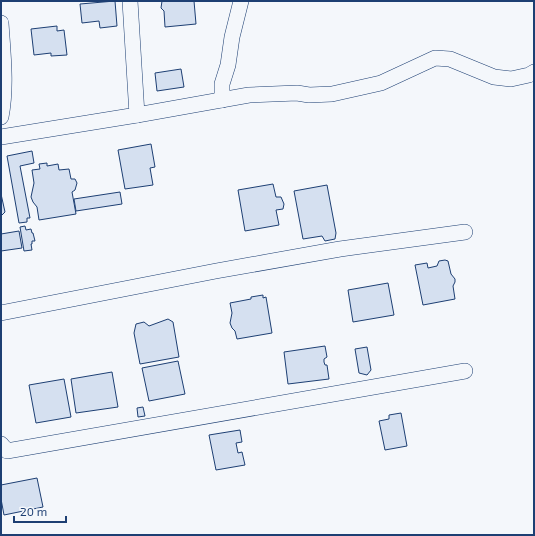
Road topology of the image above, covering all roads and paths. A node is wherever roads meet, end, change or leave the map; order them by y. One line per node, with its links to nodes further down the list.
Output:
1 (130, 1): 6 (street)
2 (241, 1): 5 (street)
3 (1, 23): 7 (street)
4 (534, 72): 5 (street)
5 (222, 100): 6 (street)
6 (137, 115): 8 (street)
7 (1, 117)
8 (1, 137)
9 (465, 232): 10 (street)
10 (1, 313)
11 (466, 371): 12 (street)
12 (1, 444)

